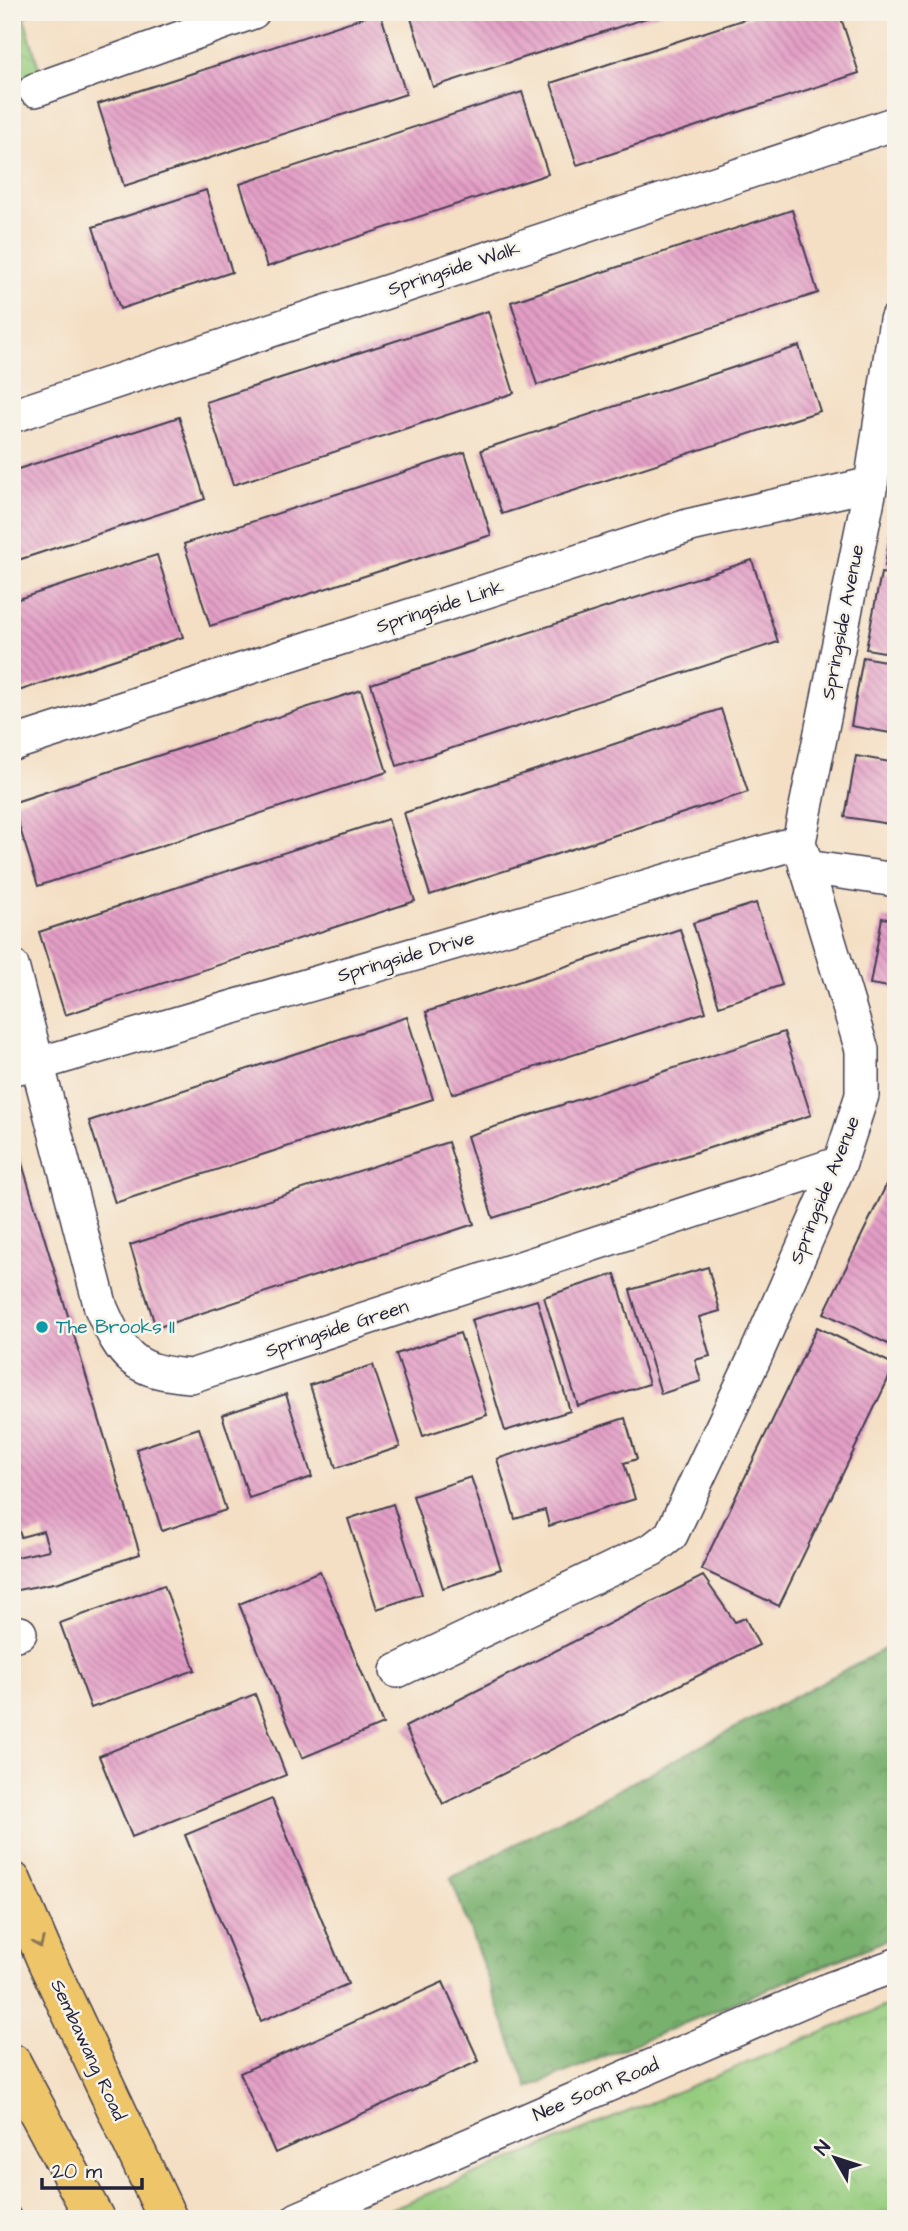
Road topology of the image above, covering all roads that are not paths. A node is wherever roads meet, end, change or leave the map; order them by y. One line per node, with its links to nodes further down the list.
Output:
1 (253, 12): 2 (street)
2 (35, 90)
3 (896, 123): 5 (street, Springside Walk)
4 (896, 320): 6 (street, Springside Avenue)
5 (12, 416)
6 (871, 484): 7 (street, Springside Link); 8 (street, Springside Avenue)
7 (12, 744)
8 (802, 854): 9 (street, Springside Drive); 11 (street, Springside Drive); 12 (street, Springside Avenue)
9 (896, 880)
10 (12, 966): 11 (street)
11 (25, 1066): 12 (street, Springside Green)
12 (840, 1163): 13 (street, Springside Avenue)
13 (397, 1671)
14 (12, 1881): 18 (main road, Sembawang Road, one-way to 18)
15 (896, 1965): 19 (street, Nee Soon Road)
16 (12, 2063): 17 (main road)
17 (95, 2219)
18 (168, 2219)
19 (298, 2219)

